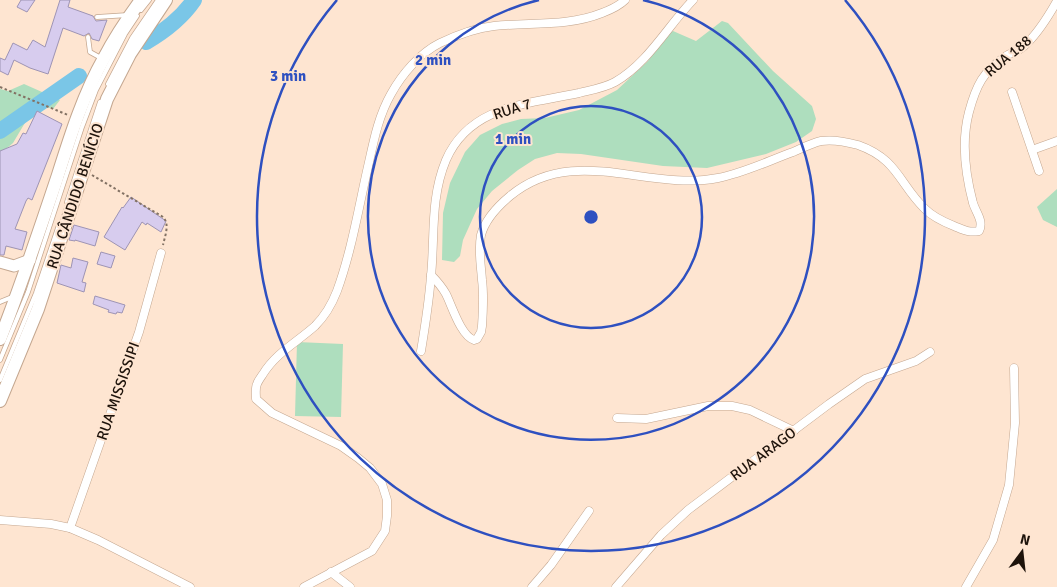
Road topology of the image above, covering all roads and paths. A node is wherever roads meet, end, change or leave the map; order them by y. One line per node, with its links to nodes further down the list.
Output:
1 (140, 0): 8 (main road, RUA CÂNDIDO BENÍCIO)
2 (149, 0): 32 (lane)
3 (158, 0): 13 (lane)
4 (166, 0): 19 (main road, RUA CÂNDIDO BENÍCIO)
5 (625, 0): 41 (street)
6 (693, 0): 26 (street, RUA 7)
7 (1057, 1): 26 (street, RUA 188)
8 (130, 15): 9 (lane); 11 (main road, RUA CÂNDIDO BENÍCIO)
9 (97, 17)
10 (88, 37): 11 (lane)
11 (103, 59): 16 (main road, RUA CÂNDIDO BENÍCIO)
12 (0, 87): 16 (path)
13 (106, 88)
14 (1012, 92): 18 (street)
15 (102, 95): 21 (lane)
16 (77, 119): 24 (main road, RUA CÂNDIDO BENÍCIO)
17 (1057, 141): 18 (street)
18 (1032, 150): 20 (street)
19 (83, 170): 23 (path); 35 (main road, RUA CÂNDIDO BENÍCIO)
20 (1039, 171)
21 (65, 209)
22 (62, 217): 34 (lane)
23 (161, 253): 40 (street, RUA MISSISSIPI)
24 (30, 260): 25 (main road); 27 (main road, RUA CÂNDIDO BENÍCIO)
25 (4, 264): 27 (main road)
26 (432, 275): 30 (street, RUA 7)
27 (19, 289): 28 (lane); 29 (main road, RUA CÂNDIDO BENÍCIO)
28 (0, 302)
29 (0, 339)
30 (421, 352)
31 (930, 352): 37 (street, RUA ARAGO)
32 (0, 360)
33 (1014, 368): 47 (street)
34 (0, 380)
35 (0, 401)
36 (617, 418): 37 (street)
37 (794, 431): 46 (street, RUA ARAGO)
38 (590, 511): 45 (street)
39 (0, 520): 40 (street)
40 (70, 528): 42 (street)
41 (331, 572): 43 (street); 44 (street)
42 (190, 587)
43 (304, 587)
44 (350, 587)
45 (532, 587)
46 (616, 587)
47 (966, 587)

